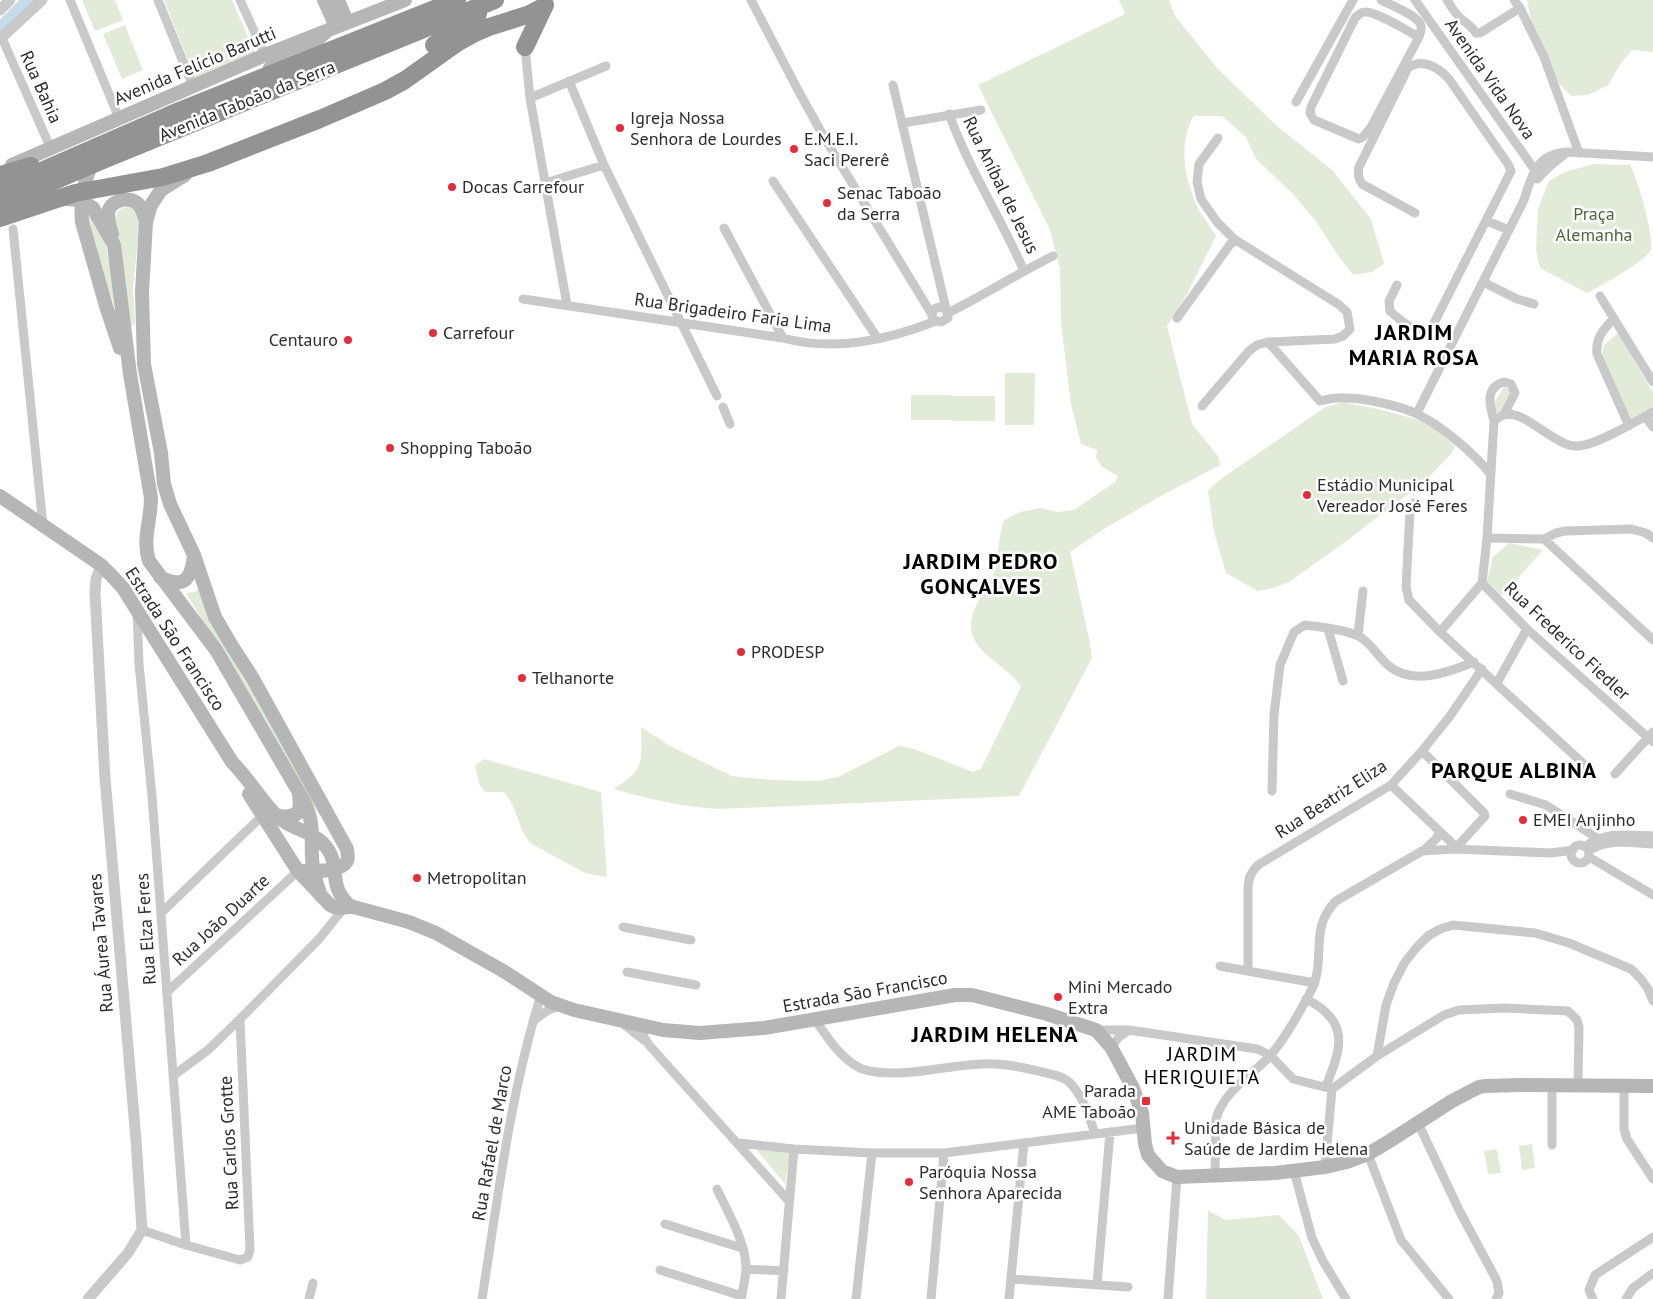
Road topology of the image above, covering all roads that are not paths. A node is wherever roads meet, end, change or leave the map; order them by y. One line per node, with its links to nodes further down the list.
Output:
1 (10, 0): 19 (street)
2 (42, 0): 22 (street)
3 (70, 0): 35 (street)
4 (158, 0): 29 (street)
5 (240, 0): 25 (street)
6 (324, 0): 21 (main road)
7 (338, 0): 21 (main road)
8 (405, 0): 21 (main road)
9 (457, 0): 41 (highway, Avenida Taboão da Serra)
10 (751, 0): 69 (street)
11 (1353, 0): 32 (street)
12 (1381, 0): 23 (street)
13 (1415, 0): 45 (street, Avenida Vida Nova)
14 (1447, 0): 18 (street)
15 (1514, 0): 18 (street)
16 (493, 1): 31 (highway); 51 (highway, Avenida Taboão da Serra)
17 (546, 3): 20 (highway); 24 (highway)
18 (1520, 8): 39 (street)
19 (0, 10)
20 (508, 21): 24 (highway); 31 (highway)
21 (336, 27): 25 (main road)
22 (1, 38): 38 (street, Rua Bahia)
23 (1419, 38): 23 (street)
24 (525, 48): 30 (street)
25 (268, 61): 29 (main road, Avenida Felício Barutti); 76 (main road)
26 (606, 66): 27 (street)
27 (570, 81): 30 (street); 43 (street)
28 (893, 85): 36 (street)
29 (193, 86): 35 (main road, Avenida Felício Barutti)
30 (530, 98): 48 (street)
31 (358, 102): 42 (highway)
32 (1296, 102)
33 (981, 110): 34 (street)
34 (948, 114): 36 (street); 61 (street, Rua Aníbal de Jesus)
35 (119, 118): 38 (main road, Avenida Felício Barutti)
36 (903, 122): 68 (street)
37 (1218, 138): 58 (street)
38 (51, 148): 44 (main road, Avenida Felício Barutti)
39 (1579, 153): 40 (street); 45 (street)
40 (1653, 157)
41 (68, 160): 46 (highway); 49 (highway, Avenida Taboão da Serra)
42 (208, 163): 50 (highway); 54 (main road)
43 (604, 165): 48 (street); 72 (street)
44 (0, 170)
45 (1537, 173): 57 (street)
46 (0, 175)
47 (773, 180): 74 (street)
48 (545, 182): 67 (street)
49 (0, 189)
50 (58, 200): 55 (highway); 59 (main road)
51 (0, 204)
52 (1415, 213): 53 (street)
53 (1486, 221): 57 (street); 63 (street)
54 (146, 222): 59 (main road); 95 (main road)
55 (7, 224): 91 (street)
56 (724, 228): 73 (street)
57 (1509, 230): 62 (street)
58 (1234, 239): 70 (street); 75 (street)
59 (114, 245): 76 (main road)
60 (1053, 256): 61 (street)
61 (1024, 271): 68 (street)
62 (1483, 282): 66 (street); 81 (street)
63 (1397, 285)
64 (1600, 296): 71 (street)
65 (523, 299): 67 (street, Rua Brigadeiro Faria Lima)
66 (1534, 304)
67 (568, 306): 72 (street, Rua Brigadeiro Faria Lima)
68 (947, 311): 69 (street); 69 (street)
69 (934, 317): 74 (street, Rua Brigadeiro Faria Lima)
70 (1177, 318)
71 (1614, 318): 77 (street); 86 (street)
72 (682, 323): 73 (street, Rua Brigadeiro Faria Lima); 78 (street)
73 (782, 338): 74 (street, Rua Brigadeiro Faria Lima)
74 (878, 339)
75 (1268, 342): 79 (street); 81 (street)
76 (130, 374): 97 (main road)
77 (1653, 382)
78 (717, 396)
79 (1202, 406)
80 (723, 407): 85 (street)
81 (1417, 413): 88 (street)
82 (1504, 414): 84 (street); 84 (street); 86 (street)
83 (1649, 414): 86 (street); 87 (street)
84 (1494, 421): 88 (street)
85 (730, 424)
86 (1629, 426)
87 (1653, 427)
88 (1491, 474): 92 (street)
89 (0, 496): 91 (main road, Estrada São Francisco)
90 (1414, 503): 103 (street)
91 (43, 526): 96 (main road, Estrada São Francisco)
92 (1486, 538): 94 (street); 98 (street)
93 (1653, 538): 94 (street)
94 (1544, 540): 105 (street)
95 (194, 554): 97 (main road); 130 (main road)
96 (101, 566): 100 (main road, Estrada São Francisco); 185 (street, Rua Áurea Tavares)
97 (160, 576): 115 (main road)
98 (1482, 583): 102 (street, Rua Frederico Fiedler); 103 (street)
99 (1362, 591): 104 (street)
100 (137, 610): 117 (main road, Estrada São Francisco); 135 (street, Rua Elza Feres)
101 (1328, 629): 104 (street); 107 (street); 114 (street)
102 (1527, 629): 108 (street); 109 (street, Rua Frederico Fiedler)
103 (1440, 632): 106 (street)
104 (1358, 635): 106 (street)
105 (1653, 640)
106 (1478, 666): 108 (street); 110 (street, Rua Beatriz Eliza)
107 (1343, 681)
108 (1497, 683): 111 (street)
109 (1651, 737): 112 (street)
110 (1422, 751): 113 (street, Rua Beatriz Eliza); 123 (street)
111 (1588, 768)
112 (1615, 774)
113 (1390, 785): 118 (street); 139 (street, Rua Beatriz Eliza)
114 (1272, 791)
115 (299, 794): 117 (main road); 119 (main road)
116 (1510, 794): 121 (street)
117 (269, 815): 119 (main road, Estrada São Francisco); 131 (main road, Estrada São Francisco); 135 (street)
118 (1439, 831): 123 (street); 125 (street)
119 (313, 835): 129 (main road); 130 (main road, Estrada São Francisco)
120 (1653, 836): 121 (street)
121 (1597, 838): 126 (street)
122 (1653, 844): 126 (street)
123 (1455, 849): 125 (street); 127 (street)
124 (1572, 850): 126 (street); 127 (street); 128 (street)
125 (1422, 851): 141 (street)
126 (1588, 852): 128 (street); 132 (street)
127 (1551, 853): 128 (street)
128 (1574, 861)
129 (313, 870): 130 (main road); 131 (main road); 133 (main road)
130 (333, 870): 134 (main road, Estrada São Francisco)
131 (298, 871): 133 (main road, Estrada São Francisco); 143 (street, Rua João Duarte)
132 (1653, 895)
133 (321, 896): 134 (main road, Estrada São Francisco)
134 (345, 905): 144 (main road, Estrada São Francisco); 148 (street)
135 (161, 913): 143 (street, Rua Elza Feres)
136 (623, 927): 137 (street)
137 (691, 940)
138 (1220, 966): 139 (street)
139 (1248, 970): 141 (street)
140 (626, 972): 142 (street)
141 (1315, 983): 145 (street)
142 (696, 985)
143 (167, 992): 160 (street, Rua Elza Feres)
144 (542, 995): 147 (main road, Estrada São Francisco); 151 (street, Rua Rafael de Marco)
145 (1306, 999): 158 (street); 165 (street)
146 (1653, 1001): 159 (street)
147 (562, 1006): 149 (main road, Estrada São Francisco); 151 (street)
148 (240, 1019): 160 (street); 187 (street, Rua Carlos Grotte)
149 (618, 1020): 152 (main road, Estrada São Francisco); 156 (street)
150 (815, 1020): 153 (main road, Estrada São Francisco); 154 (main road, Estrada São Francisco); 169 (street)
151 (533, 1021): 200 (street, Rua Rafael de Marco)
152 (642, 1026): 153 (main road, Estrada São Francisco); 156 (street)
153 (663, 1030): 156 (street)
154 (1096, 1030): 155 (street); 157 (main road, Estrada São Francisco)
155 (1129, 1030): 157 (street); 158 (street)
156 (647, 1043): 170 (street)
157 (1111, 1046): 167 (main road, Estrada São Francisco)
158 (1270, 1055): 165 (street); 179 (street)
159 (1377, 1056): 162 (street); 165 (street)
160 (174, 1075): 187 (street, Rua Elza Feres)
161 (1552, 1085): 162 (main road); 166 (main road); 172 (street)
162 (1578, 1085): 163 (main road)
163 (1624, 1085): 164 (main road); 181 (street)
164 (1653, 1086)
165 (1329, 1087): 177 (street)
166 (1418, 1123): 176 (main road); 208 (street)
167 (1143, 1128): 168 (street); 180 (main road, Estrada São Francisco)
168 (1110, 1132): 169 (street); 195 (street)
169 (1095, 1134): 171 (street)
170 (738, 1143): 173 (street); 183 (street)
171 (1024, 1143): 175 (street); 193 (street)
172 (1552, 1145)
173 (794, 1148): 174 (street); 183 (street)
174 (872, 1153): 175 (street); 202 (street)
175 (944, 1153): 203 (street)
176 (1368, 1154): 177 (main road); 207 (street)
177 (1325, 1167): 178 (main road)
178 (1294, 1171): 179 (main road); 206 (street)
179 (1215, 1176): 180 (main road)
180 (1177, 1177): 205 (street)
181 (1653, 1178)
182 (717, 1189): 188 (street)
183 (788, 1200): 191 (street)
184 (665, 1224): 188 (street)
185 (142, 1230): 187 (street); 198 (street)
186 (1653, 1237): 209 (street)
187 (186, 1245)
188 (742, 1248): 189 (street)
189 (746, 1269): 191 (street); 197 (street)
190 (660, 1270): 197 (street)
191 (784, 1271): 201 (street)
192 (1653, 1273): 210 (street)
193 (1011, 1279): 195 (street); 204 (street)
194 (313, 1283): 199 (street)
195 (1098, 1284): 196 (street)
196 (1128, 1286)
197 (741, 1297)
198 (88, 1299)
199 (309, 1299)
200 (482, 1299)
201 (781, 1299)
202 (856, 1299)
203 (931, 1299)
204 (1009, 1299)
205 (1168, 1299)
206 (1346, 1299)
207 (1448, 1299)
208 (1496, 1299)
209 (1592, 1299)
210 (1626, 1299)

